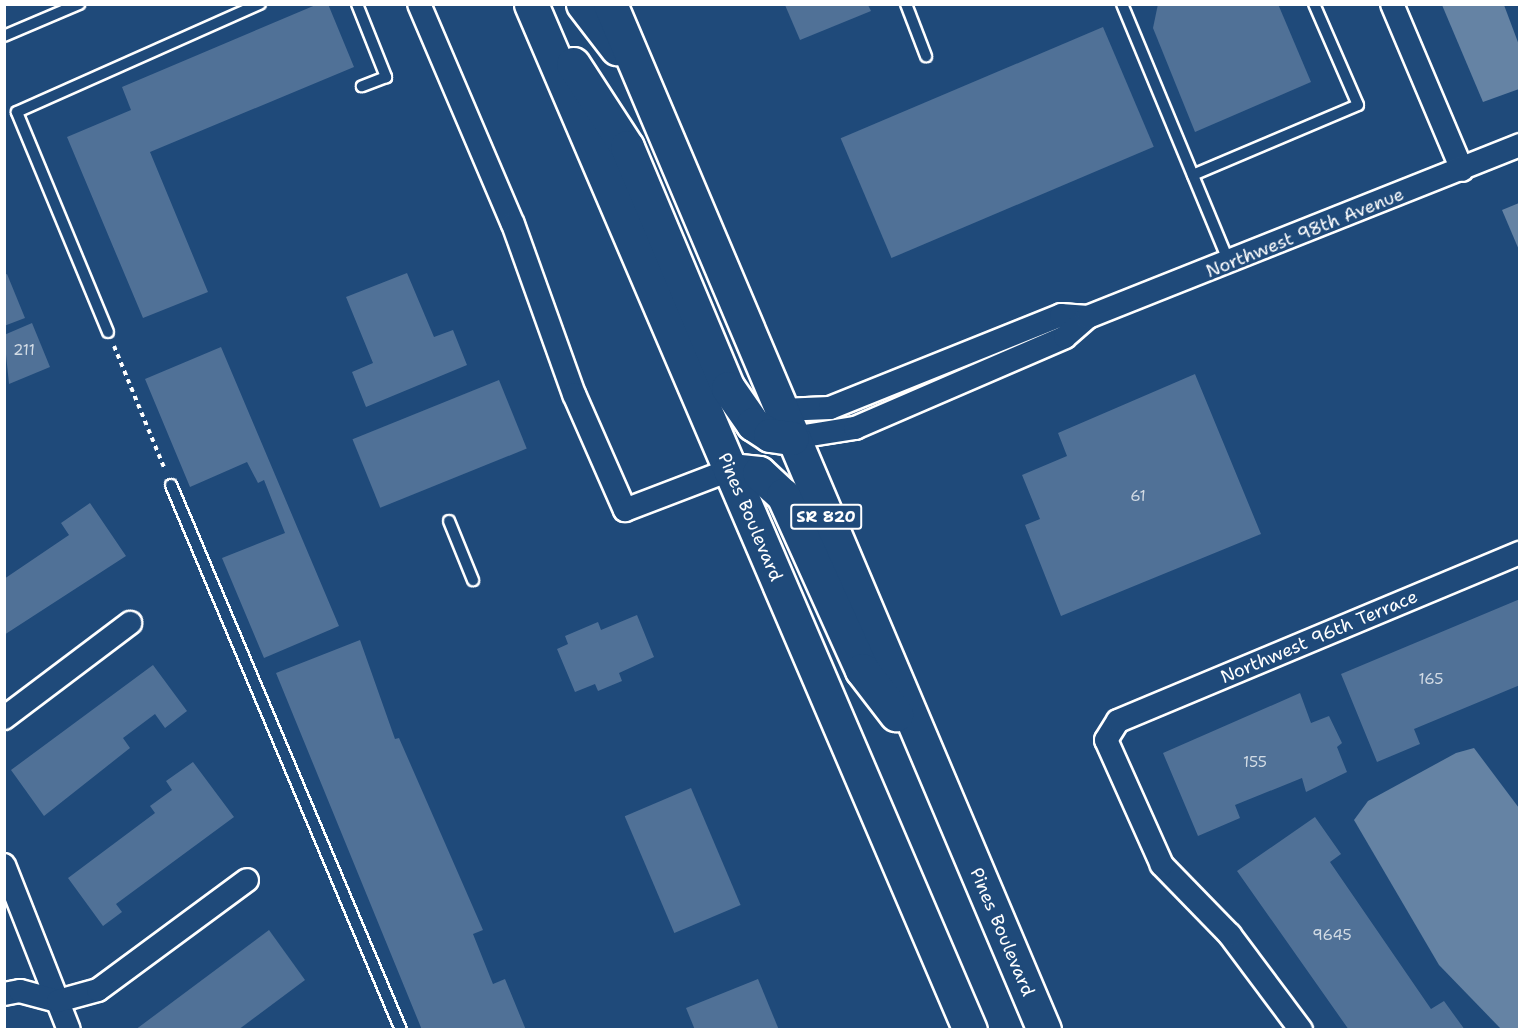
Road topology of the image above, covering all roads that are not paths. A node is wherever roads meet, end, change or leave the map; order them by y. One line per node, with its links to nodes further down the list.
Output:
1 (79, 4): 12 (lane)
2 (260, 4): 21 (lane)
3 (357, 4): 15 (lane)
4 (419, 4): 23 (street)
5 (533, 4): 22 (highway); 23 (highway, Pines Boulevard)
6 (583, 4): 14 (highway)
7 (610, 4): 14 (highway, Pines Boulevard / SR 820)
8 (906, 4): 13 (lane)
9 (1122, 4): 18 (lane)
10 (1314, 4): 18 (lane)
11 (1392, 4): 17 (street)
12 (4, 36)
13 (926, 56)
14 (636, 66): 22 (highway, Pines Boulevard / SR 820)
15 (362, 86)
16 (1520, 145): 17 (street, Northwest 98th Avenue)
17 (1462, 170): 19 (street, Northwest 98th Avenue)
18 (1193, 175): 19 (lane)
19 (1229, 263): 20 (street, Northwest 98th Avenue)
20 (1088, 316): 22 (street, Northwest 98th Avenue); 22 (street, Northwest 98th Avenue)
21 (108, 332)
22 (786, 424): 30 (highway, Pines Boulevard / SR 820)
23 (730, 470): 30 (highway); 37 (highway, Pines Boulevard)
24 (171, 485): 36 (lane)
25 (450, 521): 27 (lane)
26 (1520, 553): 39 (street, Northwest 96th Terrace)
27 (473, 580)
28 (130, 623): 29 (street)
29 (4, 718)
30 (927, 757): 38 (highway, Pines Boulevard / SR 820)
31 (4, 865): 34 (street)
32 (246, 880): 34 (street)
33 (4, 994): 34 (street)
34 (58, 1001): 35 (street)
35 (69, 1029)
36 (401, 1029)
37 (970, 1029)
38 (1044, 1029)
39 (1301, 1029)

